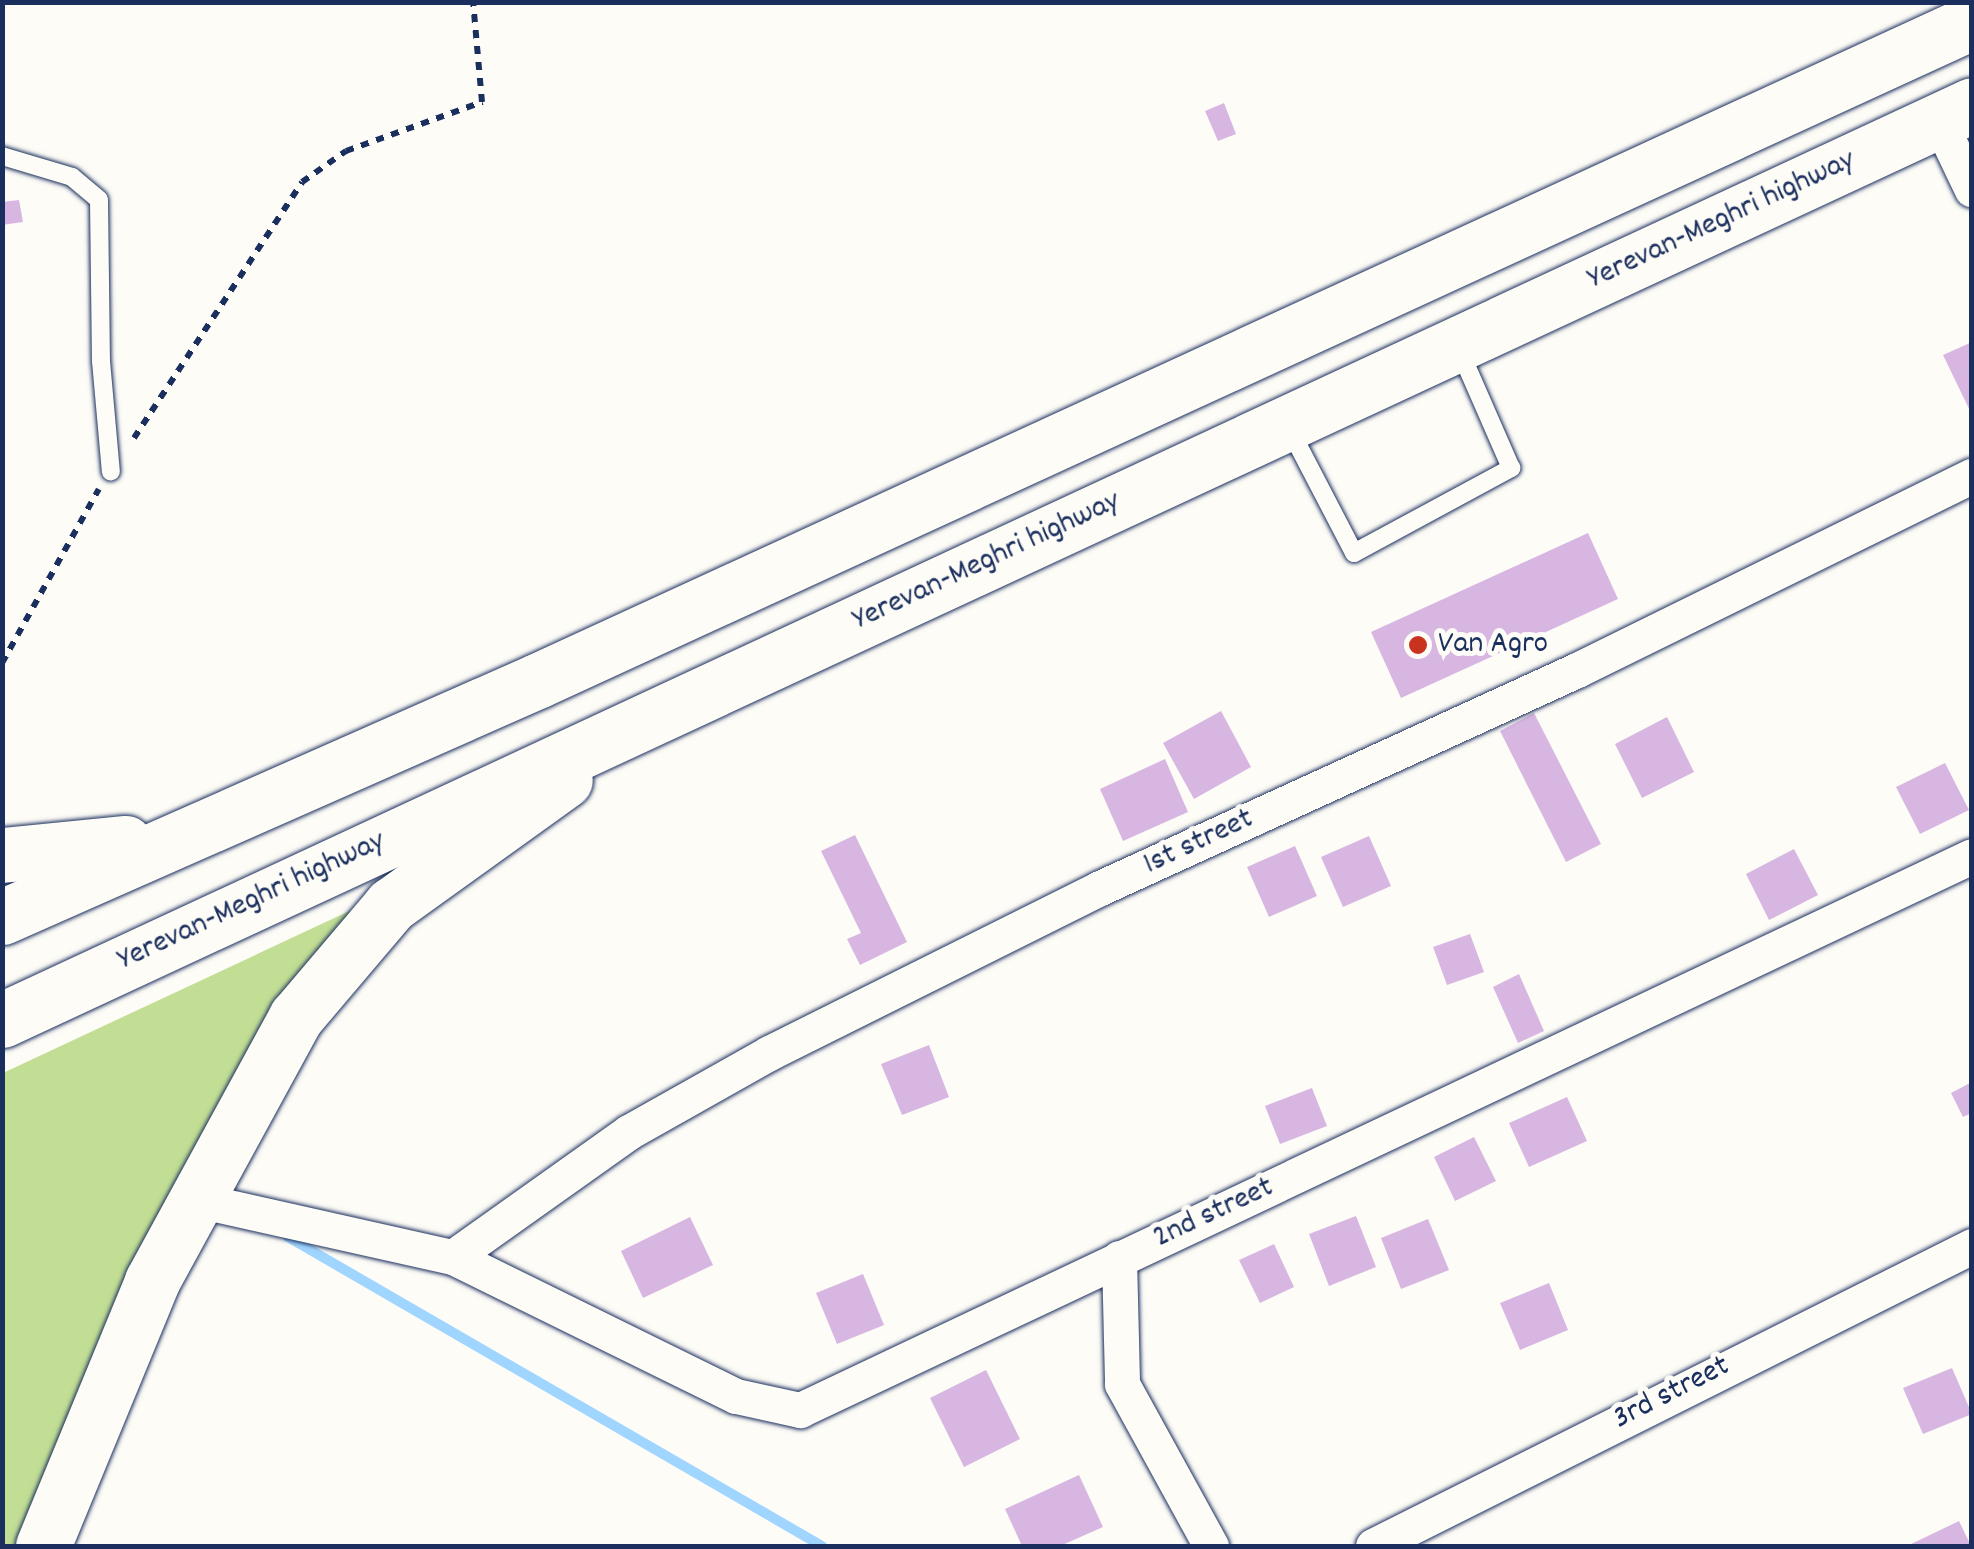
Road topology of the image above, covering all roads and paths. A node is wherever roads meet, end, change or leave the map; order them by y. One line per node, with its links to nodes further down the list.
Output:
1 (473, 2): 8 (path)
2 (1972, 22): 12 (highway)
3 (1955, 113): 5 (street); 6 (highway, Yerevan-Meghri highway)
4 (2, 156): 8 (lane)
5 (1972, 190)
6 (1457, 344): 7 (highway, Yerevan-Meghri highway); 7 (lane)
7 (1286, 423): 11 (highway, Yerevan-Meghri highway)
8 (111, 472): 10 (path)
9 (1972, 476): 19 (street, 1st street)
10 (2, 663)
11 (605, 738): 16 (highway, Yerevan-Meghri highway); 17 (highway)
12 (168, 839): 13 (highway); 15 (highway)
13 (2, 856)
14 (1972, 856): 20 (street, 2nd street)
15 (2, 917)
16 (2, 1020)
17 (197, 1200): 19 (street, 2nd street); 21 (highway)
18 (1972, 1246): 23 (street, 3rd street)
19 (454, 1257): 20 (street, 2nd street)
20 (1118, 1258): 22 (street)
21 (44, 1546)
22 (1211, 1546)
23 (1374, 1546)

